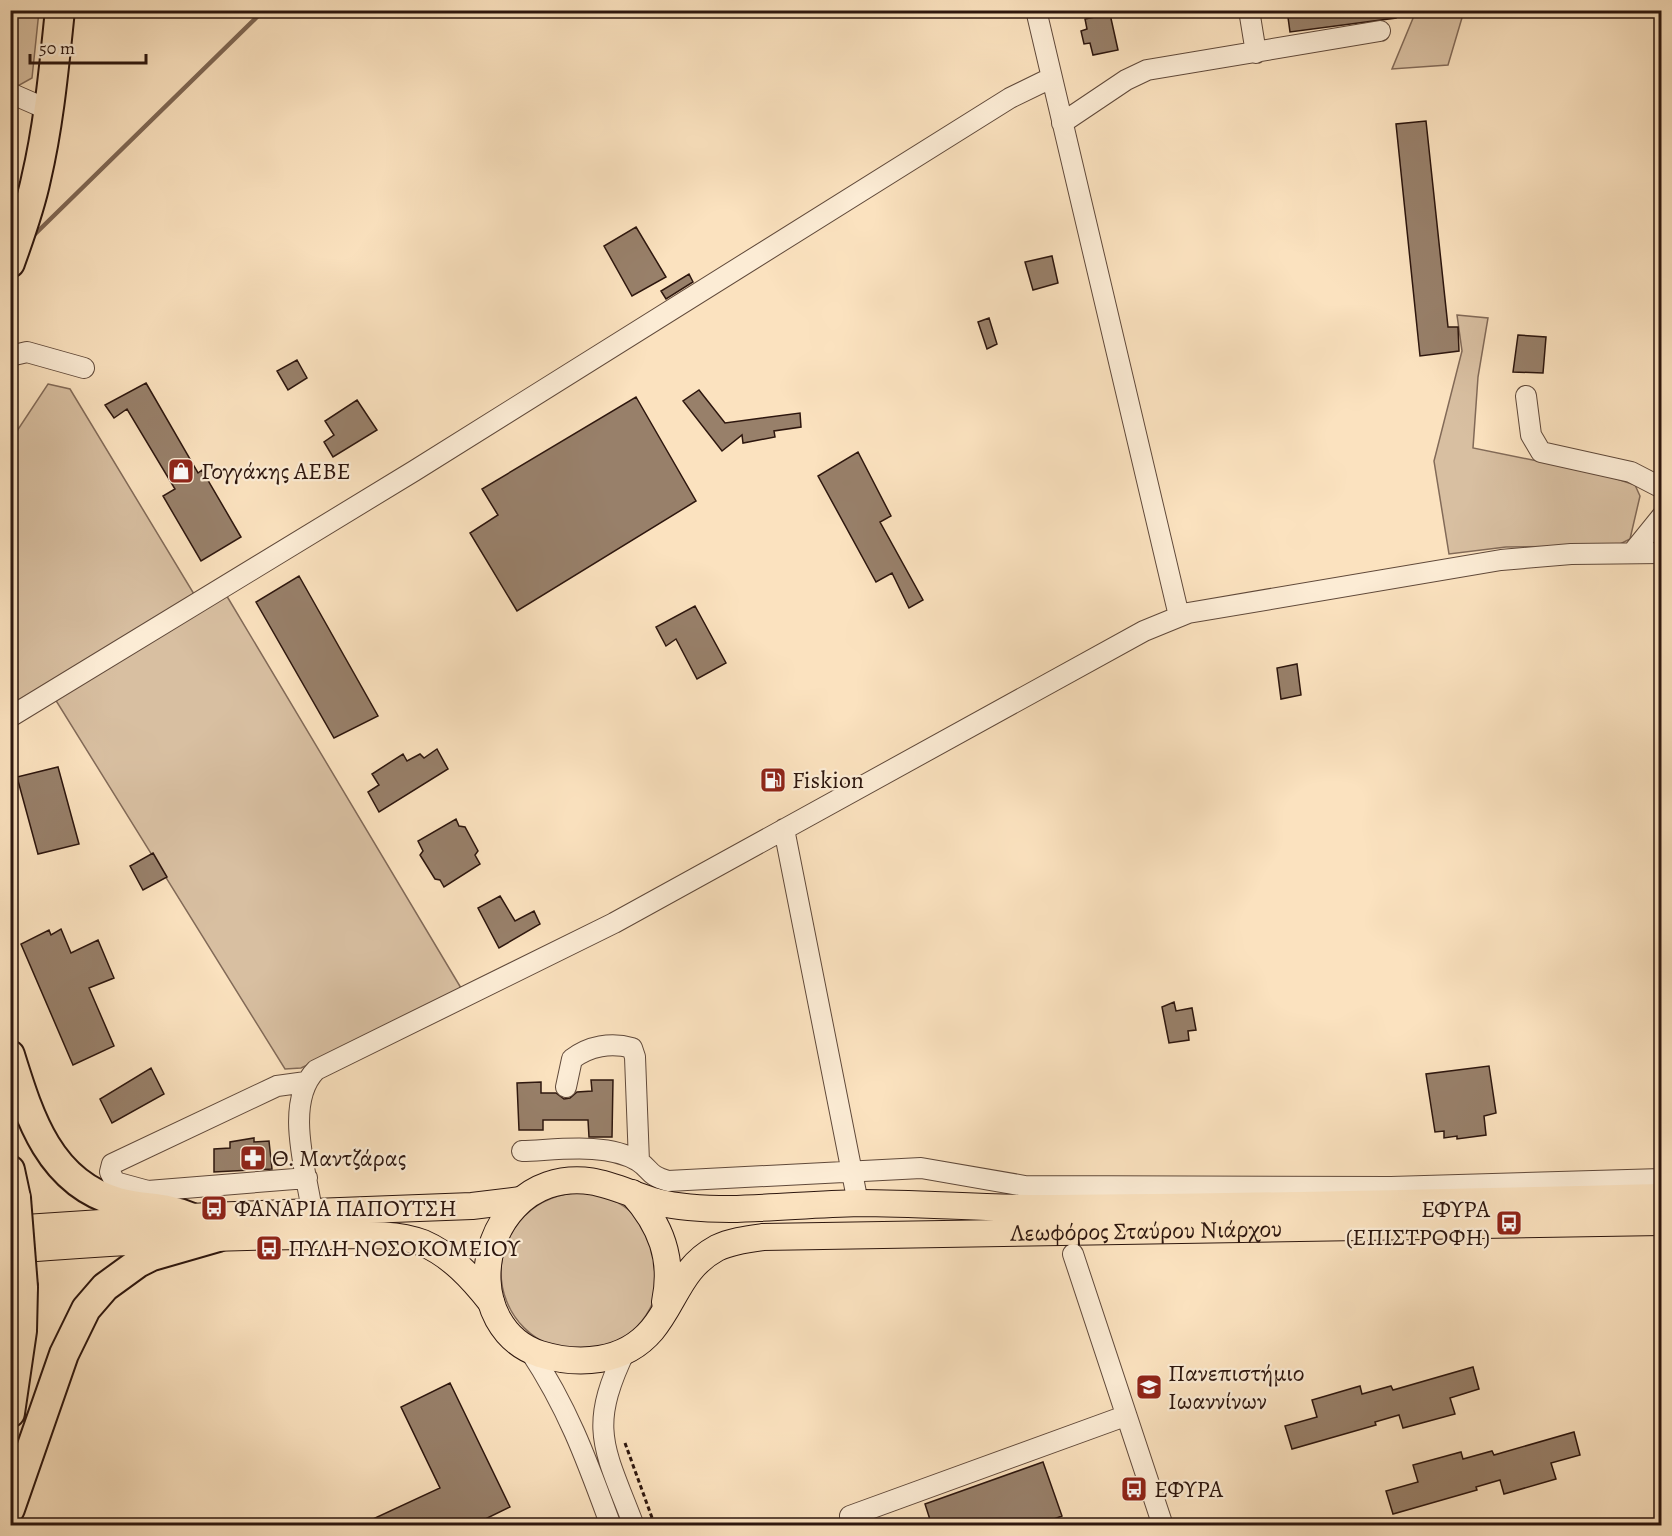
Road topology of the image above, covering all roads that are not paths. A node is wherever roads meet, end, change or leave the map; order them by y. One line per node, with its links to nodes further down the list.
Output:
1 (60, 10): 8 (highway)
2 (1036, 10): 6 (street)
3 (1249, 10): 5 (street)
4 (1380, 31): 5 (street)
5 (1256, 53): 9 (street)
6 (1052, 78): 9 (street); 19 (street)
7 (10, 93): 8 (street)
8 (49, 110): 10 (highway)
9 (1062, 123): 18 (street)
10 (10, 263)
11 (10, 356): 12 (street)
12 (84, 368)
13 (1526, 396): 14 (street)
14 (1662, 488)
15 (1662, 516): 16 (street)
16 (1632, 553): 17 (street); 18 (street)
17 (1662, 553)
18 (1179, 616): 20 (street)
19 (10, 717)
20 (784, 829): 22 (street); 26 (street)
21 (10, 1055): 35 (highway)
22 (306, 1082): 27 (street); 27 (street)
23 (566, 1087): 25 (street)
24 (522, 1151): 25 (street)
25 (639, 1162): 26 (street)
26 (853, 1172): 28 (street); 33 (street)
27 (307, 1178): 34 (street)
28 (1662, 1179)
29 (13, 1184): 45 (highway, bridge)
30 (632, 1193): 32 (main road, Λεωφόρος Σταύρου Νιάρχου); 33 (main road, Λεωφόρος Σταύρου Νιάρχου); 42 (main road)
31 (1662, 1197): 33 (main road, Λεωφόρος Σταύρου Νιάρχου)
32 (521, 1200): 34 (main road, Λεωφόρος Σταύρου Νιάρχου); 41 (main road, Λεωφόρος Σταύρου Νιάρχου)
33 (858, 1203)
34 (312, 1211): 35 (main road, Λεωφόρος Σταύρου Νιάρχου)
35 (190, 1217): 37 (main road, Λεωφόρος Σταύρου Νιάρχου)
36 (1662, 1222): 42 (main road, Λεωφόρος Σταύρου Νιάρχου)
37 (10, 1229)
38 (218, 1238): 39 (main road, Λεωφόρος Σταύρου Νιάρχου); 41 (main road, Λεωφόρος Σταύρου Νιάρχου); 47 (highway)
39 (10, 1250)
40 (1073, 1254): 46 (street)
41 (491, 1302): 44 (main road, Λεωφόρος Σταύρου Νιάρχου)
42 (662, 1313): 43 (main road, Λεωφόρος Σταύρου Νιάρχου)
43 (626, 1349): 44 (main road, Λεωφόρος Σταύρου Νιάρχου); 50 (street)
44 (530, 1351): 49 (street)
45 (10, 1413)
46 (1125, 1416): 48 (street); 51 (street)
47 (10, 1509)
48 (850, 1516)
49 (611, 1526)
50 (634, 1526)
51 (1163, 1526)

